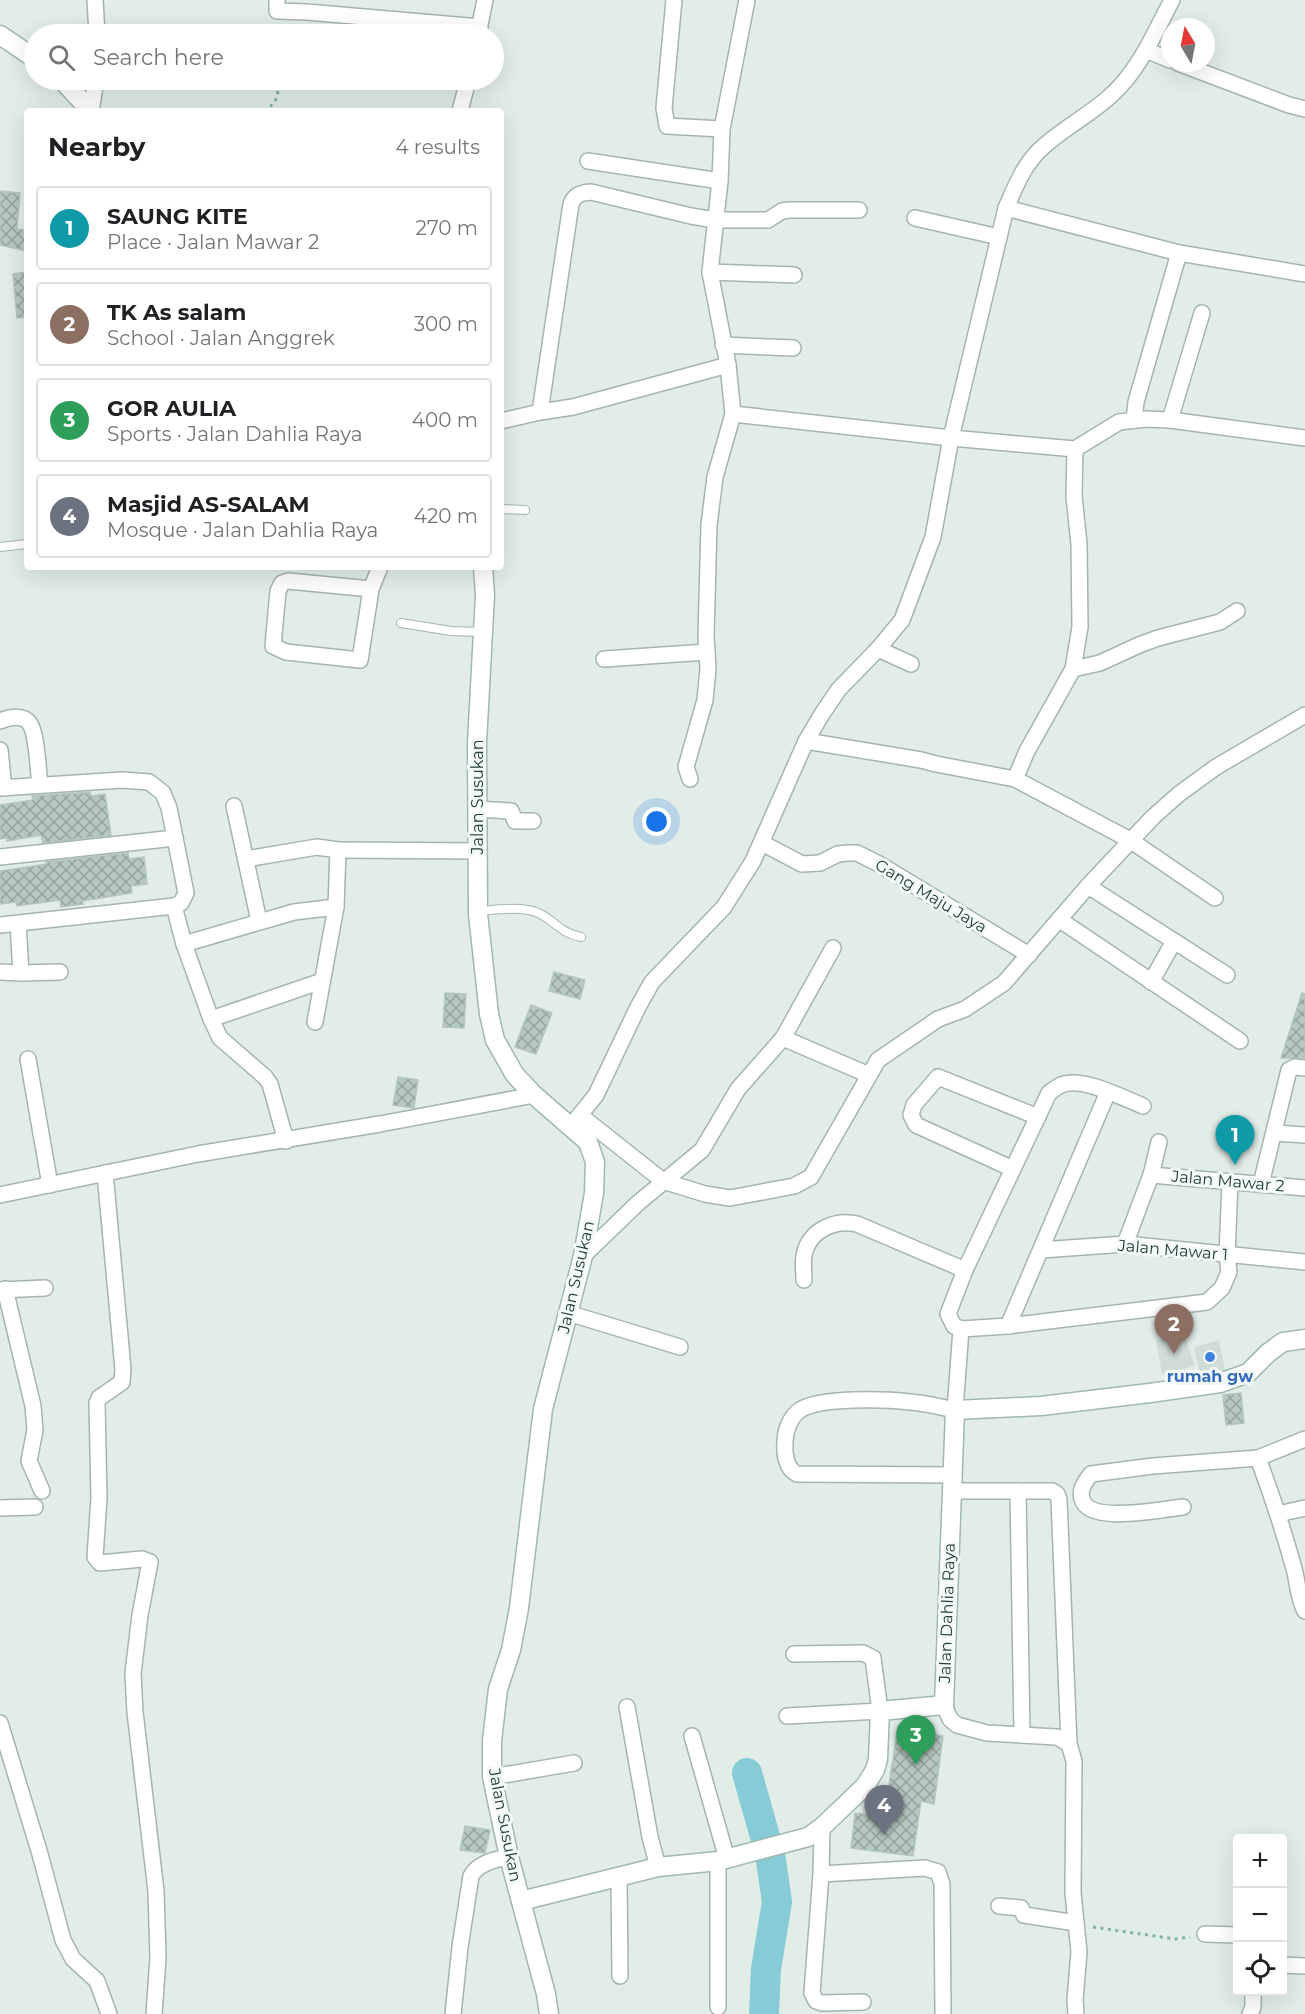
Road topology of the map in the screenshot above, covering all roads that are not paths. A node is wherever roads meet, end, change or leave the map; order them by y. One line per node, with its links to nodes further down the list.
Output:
1 (95, 0): 7 (street)
2 (277, 0): 8 (street)
3 (486, 0): 9 (street)
4 (674, 0): 22 (street)
5 (747, 0): 22 (street)
6 (1172, 0): 11 (street)
7 (96, 24)
8 (408, 24)
9 (481, 24)
10 (0, 35): 12 (street)
11 (1146, 50): 13 (street); 25 (street)
12 (24, 51)
13 (1161, 56)
14 (1202, 72): 21 (street)
15 (71, 90): 18 (street)
16 (94, 90): 19 (street)
17 (465, 90): 20 (street)
18 (88, 108)
19 (91, 108)
20 (461, 108)
21 (1305, 109)
22 (722, 129): 24 (street)
23 (588, 161): 24 (street)
24 (720, 181): 28 (street)
25 (1006, 207): 29 (street); 30 (street)
26 (859, 210): 28 (street)
27 (915, 218): 29 (street)
28 (715, 220): 31 (street); 38 (street)
29 (999, 237): 43 (street)
30 (1179, 253): 32 (street); 41 (street)
31 (710, 272): 33 (street); 35 (street)
32 (1305, 274)
33 (794, 275)
34 (1202, 313): 42 (street)
35 (723, 345): 36 (street); 37 (street)
36 (793, 348)
37 (728, 365): 38 (street); 39 (street)
38 (540, 412): 40 (street)
39 (734, 414): 43 (street); 57 (street)
40 (504, 420)
41 (1134, 420): 42 (street); 45 (street)
42 (1170, 420): 44 (street)
43 (951, 438): 45 (street); 56 (street)
44 (1305, 438)
45 (1075, 449): 60 (street)
46 (504, 509): 47 (lane)
47 (525, 510)
48 (24, 544): 49 (lane)
49 (0, 547)
50 (379, 570): 52 (street)
51 (483, 570): 55 (street, Jalan Susukan)
52 (371, 589): 52 (street)
53 (1237, 610): 60 (street)
54 (401, 623): 55 (lane)
55 (483, 633): 70 (street, Jalan Susukan)
56 (878, 649): 59 (street); 63 (street)
57 (707, 652): 58 (street); 65 (street)
58 (604, 659)
59 (911, 664)
60 (1073, 669): 66 (street)
61 (1305, 715): 73 (street)
62 (0, 721): 67 (street)
63 (806, 741): 66 (street); 74 (street)
64 (0, 750): 68 (street)
65 (690, 779)
66 (1015, 779): 73 (street)
67 (40, 784): 68 (street); 72 (street)
68 (2, 788)
69 (234, 806): 78 (street)
70 (477, 809): 71 (street); 76 (street, Jalan Susukan)
71 (533, 821)
72 (175, 838): 77 (street); 81 (street)
73 (1130, 840): 79 (street); 80 (street)
74 (762, 843): 92 (street, Gang Maju Jaya); 110 (street)
75 (338, 850): 76 (street); 78 (street); 82 (street)
76 (477, 851): 83 (street, Jalan Susukan)
77 (0, 857)
78 (246, 859): 85 (street)
79 (1088, 886): 84 (street); 89 (street)
80 (1215, 898)
81 (174, 906): 86 (street); 90 (street)
82 (336, 907): 85 (street); 97 (street)
83 (478, 911): 88 (lane); 107 (street, Jalan Susukan)
84 (1060, 920): 92 (street); 98 (street)
85 (259, 921): 90 (street)
86 (18, 924): 87 (street); 95 (street)
87 (0, 925)
88 (581, 937)
89 (1174, 941): 96 (street); 98 (street)
90 (184, 944): 99 (street)
91 (833, 948): 101 (street)
92 (1029, 955): 105 (street)
93 (0, 972): 95 (street)
94 (60, 972): 95 (street)
95 (21, 973)
96 (1227, 975)
97 (322, 981): 99 (street); 100 (street)
98 (1151, 981): 102 (street)
99 (211, 1019): 113 (street)
100 (315, 1022)
101 (783, 1038): 105 (street); 118 (street)
102 (1240, 1041)
103 (28, 1059): 121 (street)
104 (1298, 1068): 111 (street)
105 (869, 1075): 118 (street)
106 (1108, 1092): 108 (street); 109 (street); 125 (street)
107 (534, 1095): 110 (street, Jalan Susukan); 113 (street)
108 (1143, 1106)
109 (1038, 1118): 115 (street); 115 (street)
110 (576, 1121): 118 (street); 127 (street, Jalan Susukan)
111 (1275, 1133): 112 (street); 120 (street)
112 (1305, 1134)
113 (286, 1140): 116 (street)
114 (1159, 1142): 117 (street)
115 (1013, 1169): 129 (street)
116 (105, 1173): 121 (street); 182 (street)
117 (1151, 1175): 119 (street, Jalan Mawar 2); 124 (street)
118 (663, 1181): 127 (street)
119 (1230, 1182): 120 (street, Jalan Mawar 2); 126 (street)
120 (1261, 1184): 122 (street, Jalan Mawar 2)
121 (50, 1185): 123 (street)
122 (1305, 1188)
123 (0, 1195)
124 (1125, 1244): 125 (street, Jalan Mawar 1); 126 (street, Jalan Mawar 1)
125 (1041, 1250): 134 (street)
126 (1227, 1255): 128 (street, Jalan Mawar 1); 134 (street)
127 (583, 1256): 133 (street, Jalan Susukan)
128 (1305, 1262)
129 (965, 1270): 130 (street); 135 (street)
130 (804, 1280)
131 (45, 1288): 132 (street)
132 (2, 1289): 142 (street)
133 (568, 1313): 137 (street); 161 (street, Jalan Susukan)
134 (1008, 1326): 135 (street)
135 (961, 1329): 138 (street)
136 (1305, 1340): 138 (street)
137 (680, 1347)
138 (955, 1410): 141 (street, Jalan Dahlia Raya); 141 (street)
139 (1305, 1440): 140 (street)
140 (1258, 1458): 144 (street); 148 (street)
141 (952, 1483): 143 (street); 152 (street, Jalan Dahlia Raya)
142 (42, 1491)
143 (1018, 1491): 157 (street); 159 (street)
144 (1183, 1506)
145 (35, 1507): 146 (street)
146 (0, 1508)
147 (1305, 1508): 148 (street)
148 (1278, 1514): 149 (street)
149 (1300, 1573): 150 (street)
150 (1305, 1611)
151 (794, 1654): 154 (street)
152 (944, 1705): 154 (street, Jalan Dahlia Raya); 157 (street)
153 (627, 1707): 165 (street)
154 (880, 1711): 155 (street); 162 (street)
155 (787, 1716)
156 (0, 1723): 181 (street)
157 (1022, 1735): 159 (street)
158 (692, 1736): 164 (street)
159 (1070, 1744): 170 (street)
160 (574, 1763): 161 (street)
161 (492, 1777): 163 (street, Jalan Susukan)
162 (815, 1832): 164 (street); 166 (street)
163 (509, 1857): 168 (street, Jalan Susukan); 183 (street)
164 (722, 1860): 165 (street); 178 (street)
165 (658, 1867): 167 (street)
166 (821, 1874): 179 (street); 180 (street)
167 (620, 1878): 168 (street); 175 (street)
168 (521, 1901): 184 (street, Jalan Susukan)
169 (999, 1906): 170 (street)
170 (1076, 1923): 185 (street)
171 (1205, 1934): 172 (street)
172 (1233, 1935)
173 (1287, 1965): 174 (street)
174 (1305, 1966)
175 (620, 1976)
176 (1253, 1996): 186 (street)
177 (863, 2002): 179 (street)
178 (718, 2007)
179 (839, 2009)
180 (943, 2013)
181 (108, 2014)
182 (154, 2014)
183 (453, 2014)
184 (549, 2014)
185 (1076, 2014)
186 (1250, 2014)

